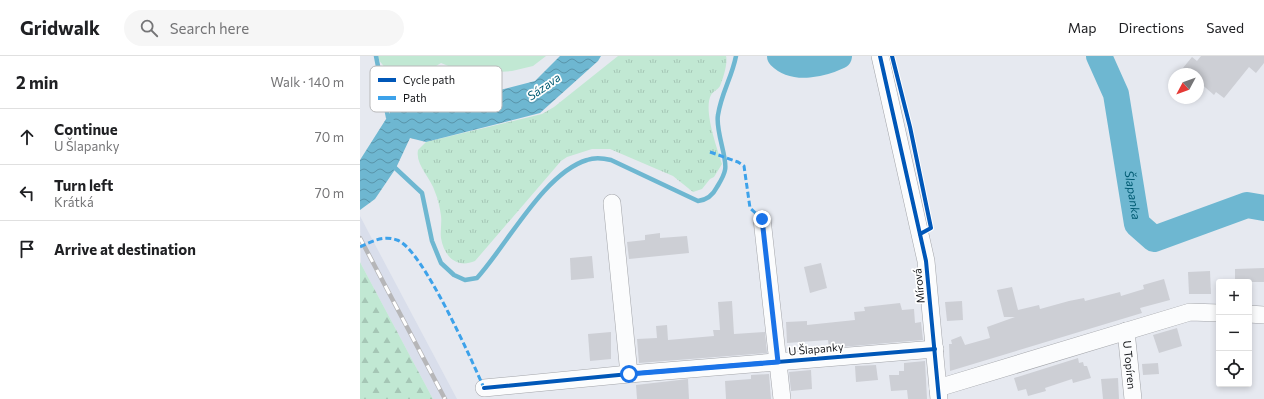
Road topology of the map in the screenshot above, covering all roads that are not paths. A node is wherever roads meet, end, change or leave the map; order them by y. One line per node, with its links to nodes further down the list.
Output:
1 (880, 56): 8 (street, Mírová)
2 (612, 204): 10 (street)
3 (762, 219): 9 (street)
4 (1216, 313): 7 (street, Mírová)
5 (1252, 314): 6 (street)
6 (1264, 315)
7 (1126, 331): 12 (street, Mírová); 14 (street, U Topíren)
8 (935, 349): 9 (street, U Šlapanky); 12 (street, Mírová)
9 (778, 362): 10 (street, U Šlapanky); 13 (street)
10 (629, 374): 11 (street, U Šlapanky)
11 (484, 388)
12 (939, 393)
13 (782, 399)
14 (1133, 399)

